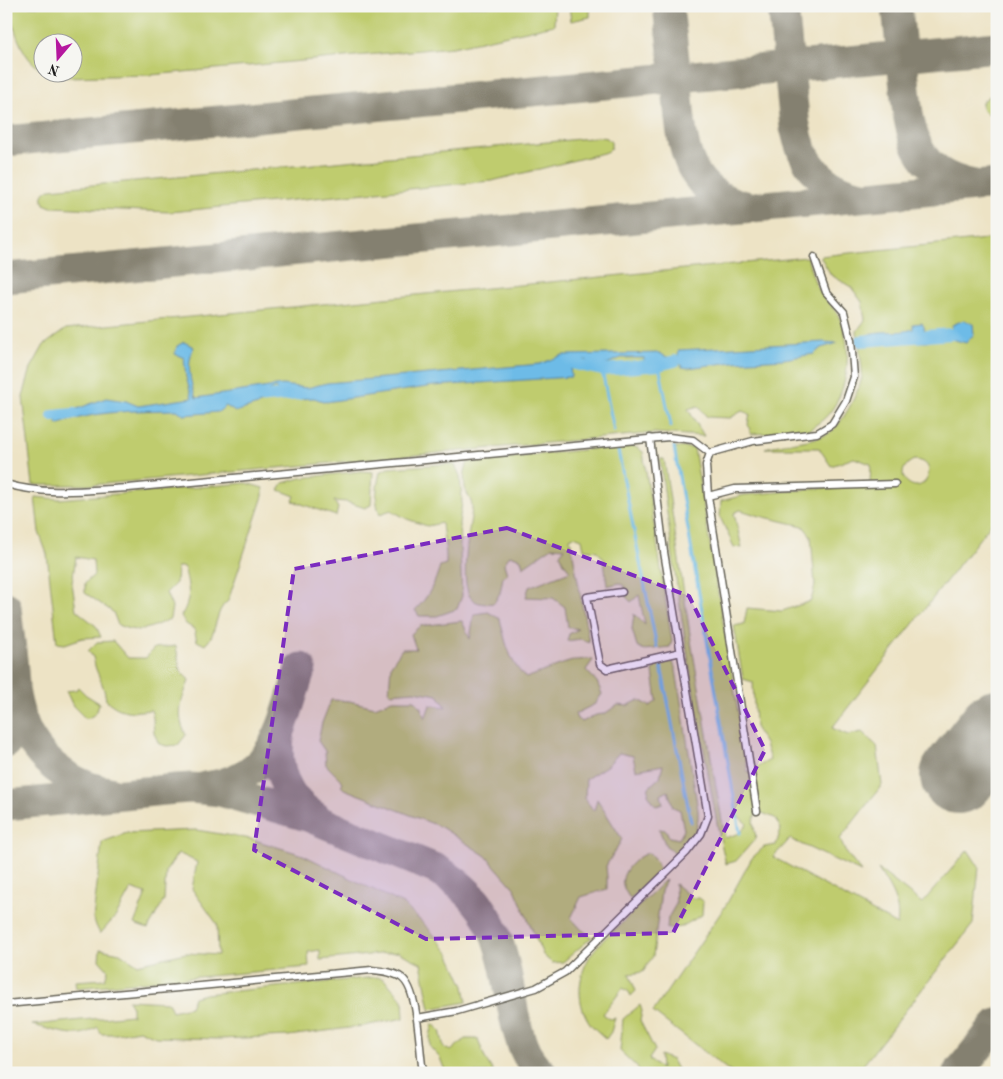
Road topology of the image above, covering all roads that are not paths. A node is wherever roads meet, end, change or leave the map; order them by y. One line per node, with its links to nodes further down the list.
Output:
1 (814, 257): 3 (lane)
2 (650, 438): 3 (lane); 4 (lane); 8 (lane)
3 (710, 453): 6 (lane)
4 (6, 484)
5 (896, 484): 6 (lane)
6 (708, 496): 9 (lane)
7 (622, 592): 8 (lane)
8 (681, 652): 11 (lane)
9 (757, 811)
10 (6, 1004): 11 (lane)
11 (417, 1018): 12 (lane)
12 (425, 1073)

